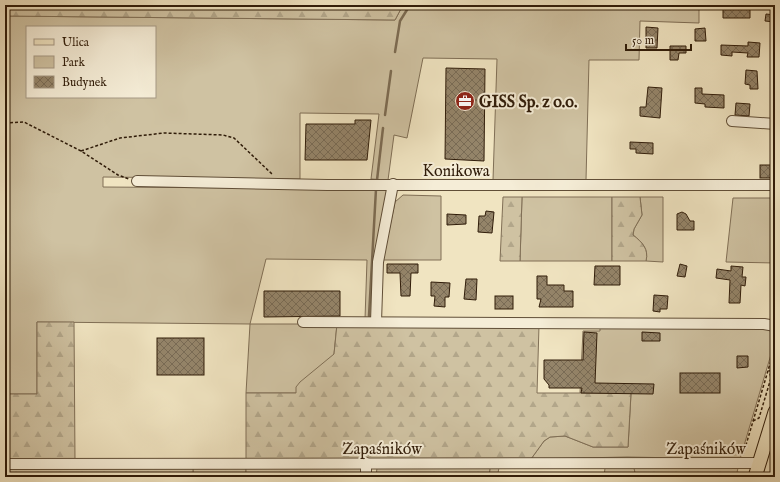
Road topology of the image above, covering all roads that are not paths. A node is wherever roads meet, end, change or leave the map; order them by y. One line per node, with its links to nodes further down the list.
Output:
1 (732, 121): 2 (street)
2 (775, 124)
3 (137, 181): 4 (street, Konikowa)
4 (393, 184): 5 (street, Konikowa); 7 (street)
5 (775, 185)
6 (303, 322): 7 (street)
7 (376, 322): 8 (street)
8 (775, 326)
9 (775, 412): 10 (main road)
10 (759, 462): 11 (street, Zapaśników); 14 (main road)
11 (366, 463): 12 (street, Zapaśników); 13 (street)
12 (5, 464)
13 (366, 477)
14 (755, 477)

